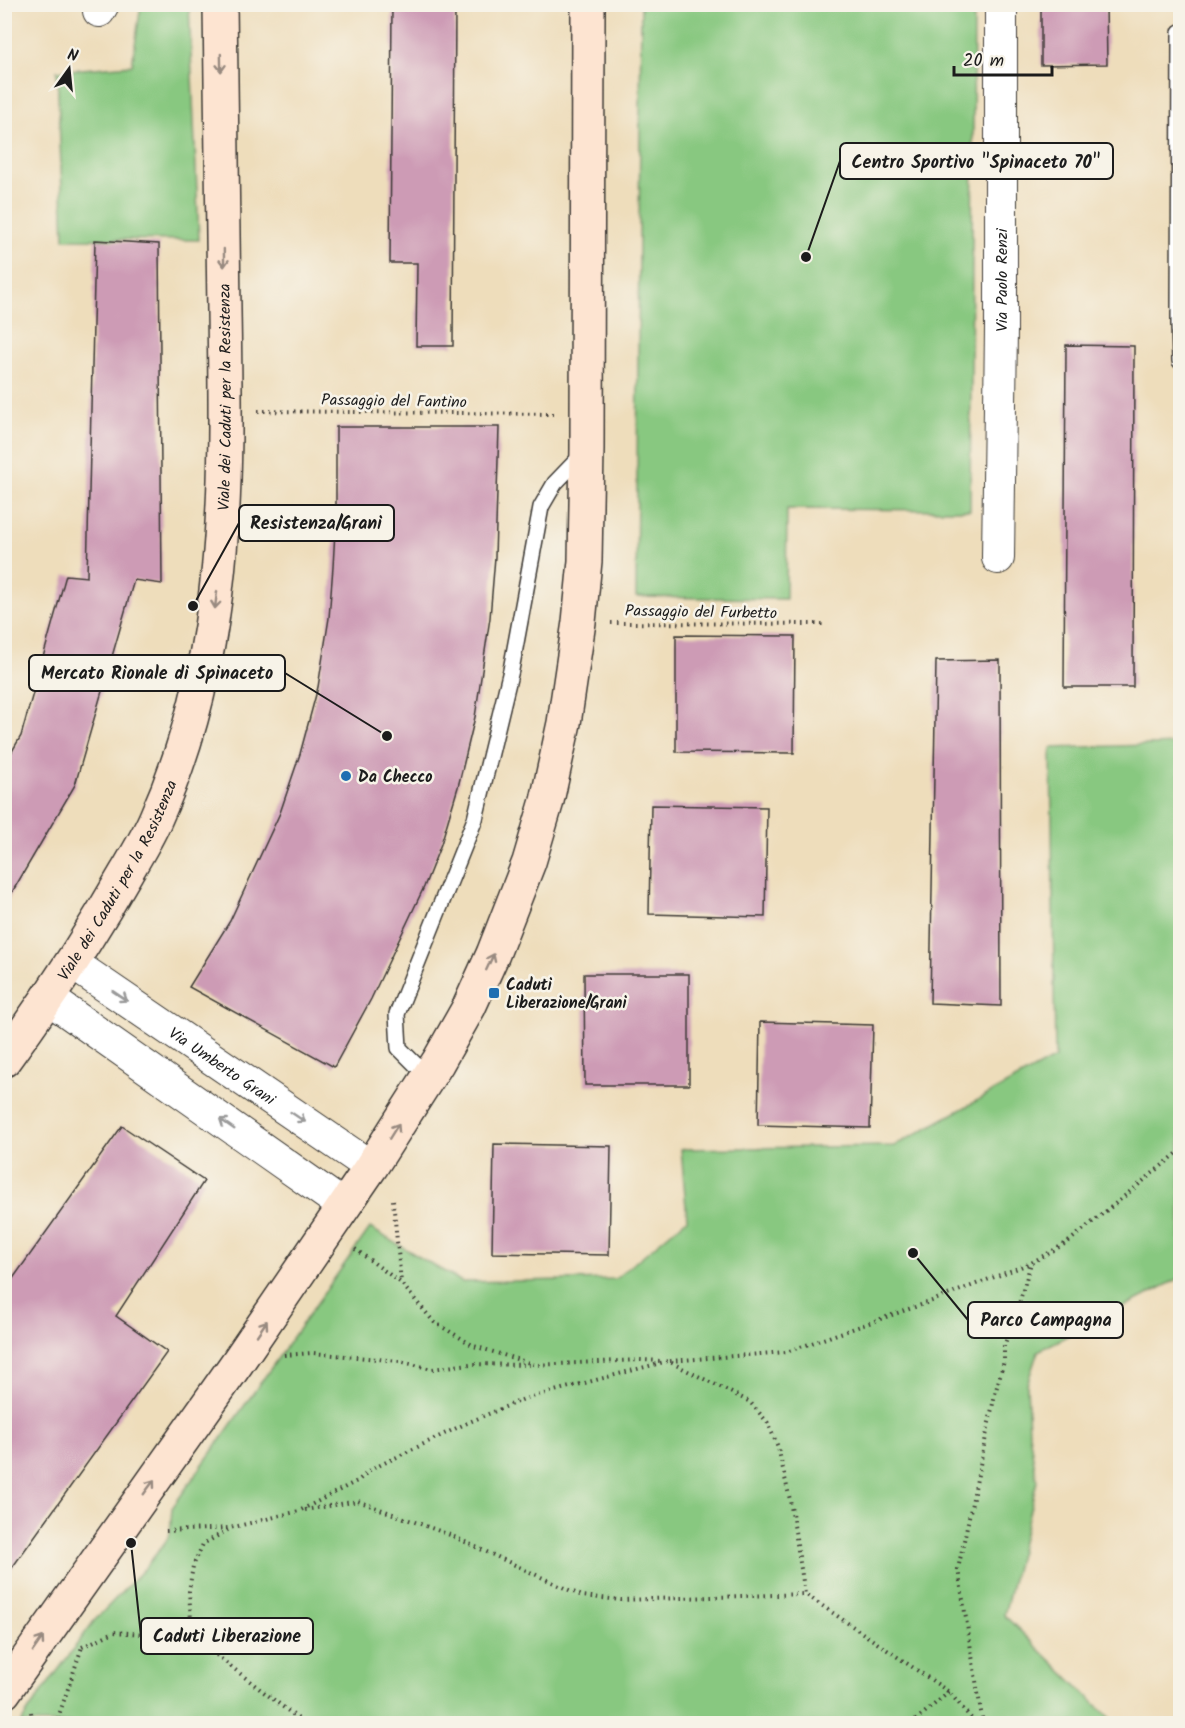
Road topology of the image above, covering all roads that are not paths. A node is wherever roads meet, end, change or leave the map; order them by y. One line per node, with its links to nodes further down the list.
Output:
1 (220, 4): 8 (street, Viale dei Caduti per la Resistenza, one-way to 8)
2 (588, 4): 6 (street)
3 (1001, 4): 7 (street, Via Paolo Renzi)
4 (1180, 32): 5 (lane)
5 (1180, 361)
6 (587, 449): 11 (street, one-way to 6); 11 (lane)
7 (998, 558)
8 (72, 963): 9 (street, Viale dei Caduti per la Resistenza); 12 (street, Via Umberto Grani, one-way to 12)
9 (48, 998): 10 (street, Viale dei Caduti per la Resistenza); 13 (street, one-way to 9)
10 (4, 1060)
11 (428, 1077): 12 (street, one-way to 11)
12 (371, 1167): 13 (street)
13 (344, 1206): 14 (street, one-way to 13)
14 (4, 1692)

